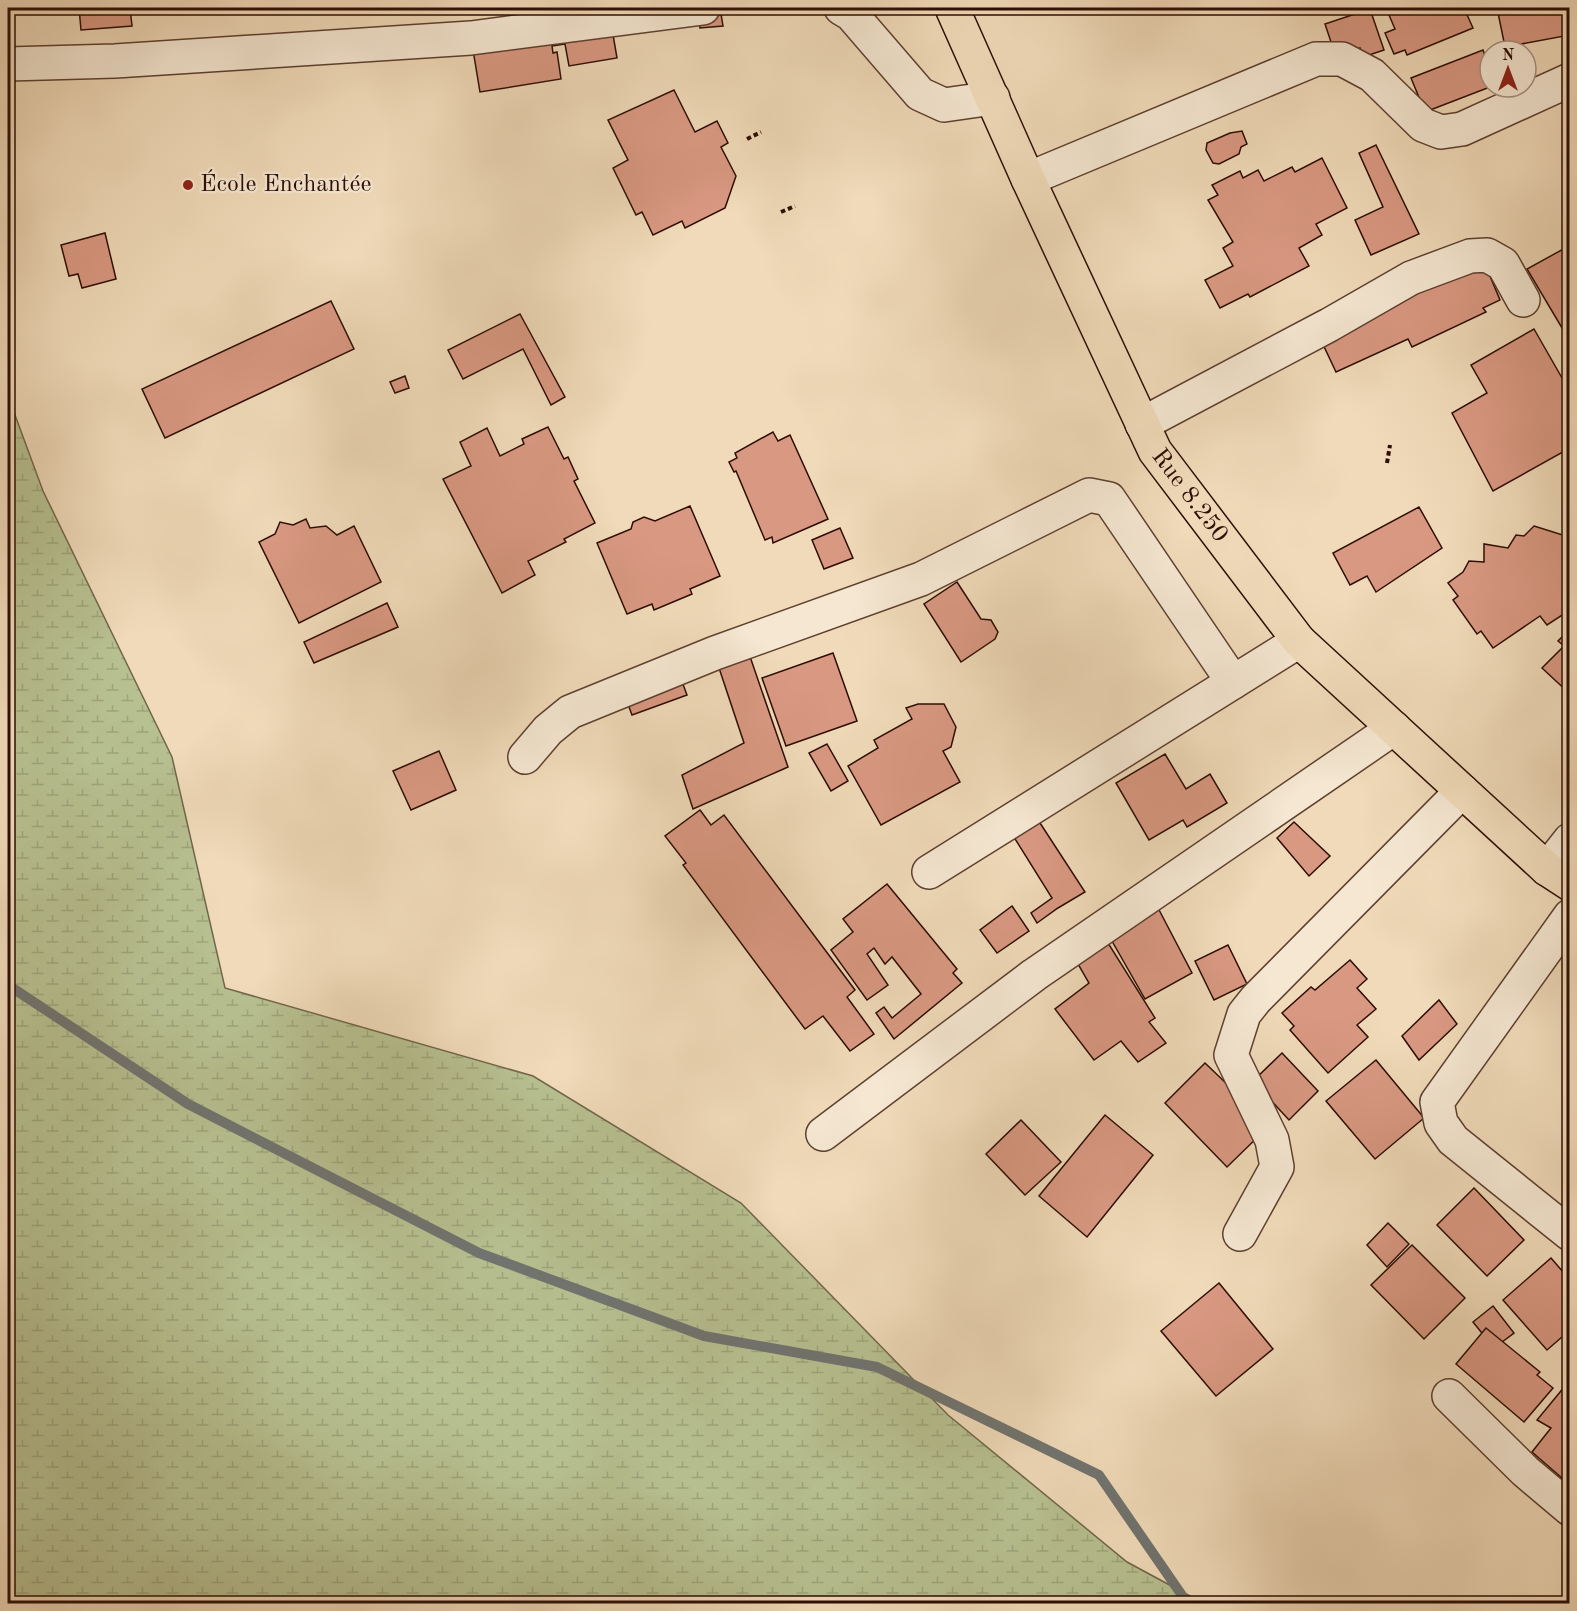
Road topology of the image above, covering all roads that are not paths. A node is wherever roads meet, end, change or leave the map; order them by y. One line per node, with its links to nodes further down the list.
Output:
1 (703, 8): 4 (street)
2 (841, 8): 6 (street)
3 (952, 8): 6 (highway, Rue 8.250)
4 (8, 64)
5 (1569, 80): 7 (street)
6 (993, 98): 7 (highway, Rue 8.250)
7 (1028, 179): 9 (highway, Rue 8.250)
8 (1523, 300): 9 (street)
9 (1142, 424): 10 (highway, Rue 8.250)
10 (1299, 641): 11 (street); 12 (highway, Rue 8.250)
11 (1233, 682): 13 (street); 16 (street)
12 (1394, 728): 14 (highway, Rue 8.250); 19 (street)
13 (525, 757)
14 (1462, 791): 17 (highway, Rue 8.250); 20 (street)
15 (1569, 840): 17 (street)
16 (929, 872)
17 (1558, 876)
18 (1569, 916): 21 (street)
19 (823, 1134)
20 (1240, 1234)
21 (1569, 1234)
22 (1449, 1396): 23 (street)
23 (1569, 1509)

